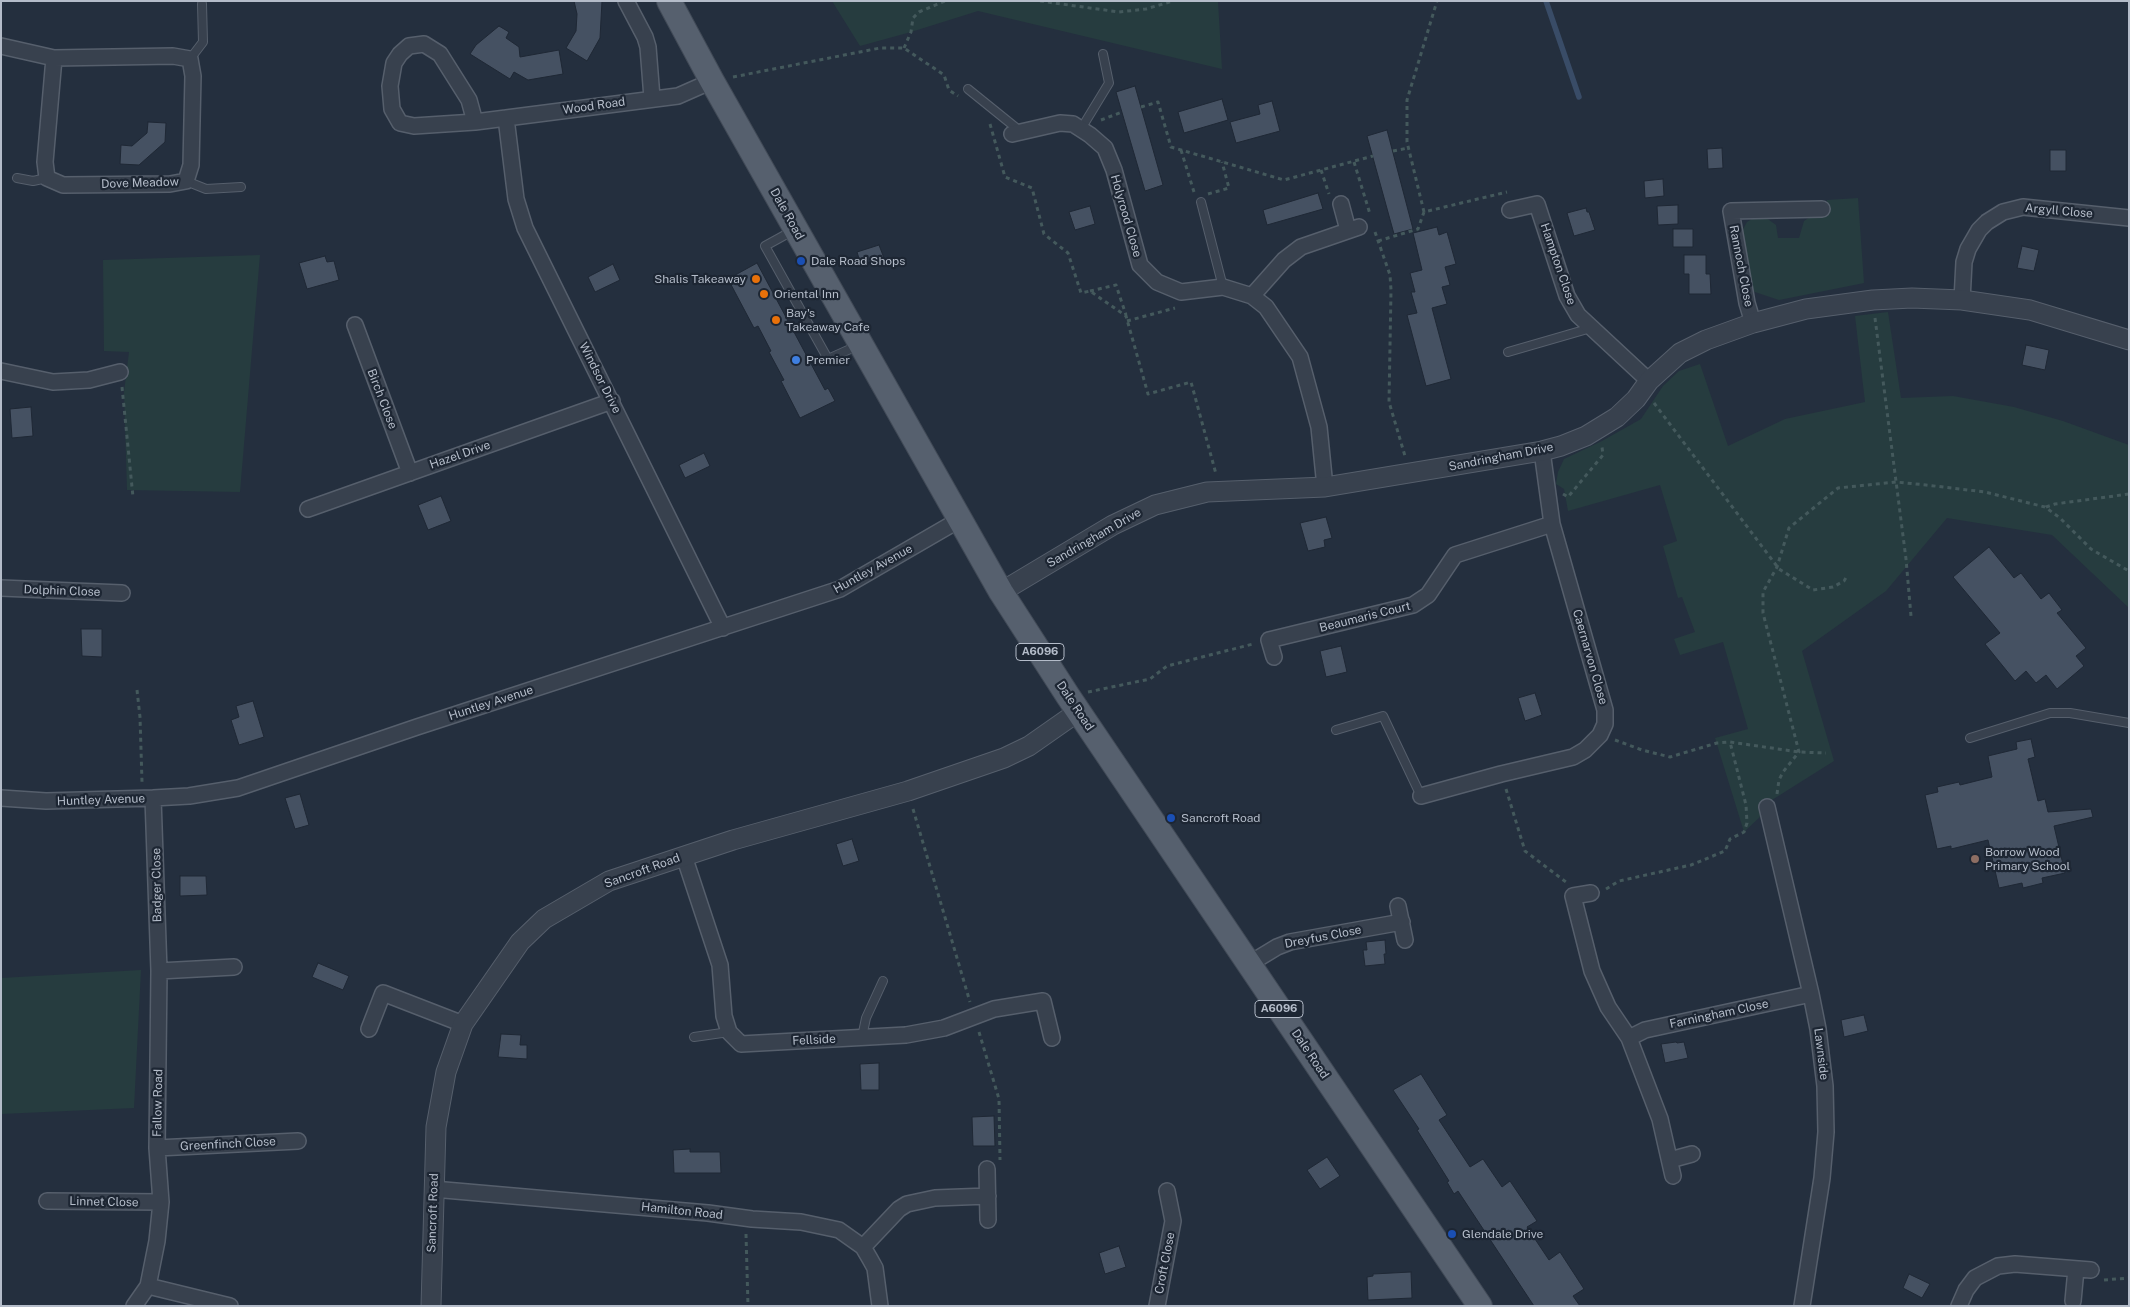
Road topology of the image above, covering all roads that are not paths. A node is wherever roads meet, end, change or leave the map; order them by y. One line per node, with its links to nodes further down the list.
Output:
1 (626, 1): 10 (street)
2 (669, 1): 8 (main road, Dale Road / A6096)
3 (202, 4): 7 (lane)
4 (1, 46): 6 (street)
5 (1102, 54): 13 (lane)
6 (54, 58): 7 (street); 16 (street)
7 (190, 59): 17 (street, Dove Meadow)
8 (712, 82): 10 (street, Wood Road); 24 (main road, Dale Road / A6096)
9 (968, 88): 14 (lane)
10 (652, 98): 11 (street, Wood Road)
11 (506, 118): 12 (street, Wood Road); 37 (street, Windsor Drive)
12 (474, 122): 12 (street, Wood Road)
13 (1086, 132): 14 (street); 25 (street, Holyrood Close)
14 (1016, 133)
15 (17, 178): 16 (lane)
16 (47, 178): 17 (street, Dove Meadow)
17 (186, 181): 18 (lane)
18 (241, 187)
19 (1198, 200): 25 (lane)
20 (1341, 204): 26 (street)
21 (1822, 209): 28 (street, Rannoch Close)
22 (1510, 210): 30 (street, Hampton Close)
23 (2129, 218): 27 (street, Argyll Close)
24 (796, 229): 32 (main road, Dale Road / A6096); 32 (lane)
25 (1223, 287): 26 (street, Holyrood Close)
26 (1252, 296): 40 (street, Holyrood Close)
27 (1962, 300): 28 (street, Sandringham Drive); 31 (street, Sandringham Drive)
28 (1753, 323): 36 (street, Sandringham Drive)
29 (355, 325): 39 (street, Birch Close)
30 (1591, 328): 33 (lane); 36 (street, Hampton Close)
31 (2129, 340)
32 (860, 344): 42 (main road, Dale Road / A6096)
33 (1508, 352)
34 (1, 371): 35 (street)
35 (120, 372)
36 (1646, 385): 38 (street, Sandringham Drive)
37 (612, 401): 39 (street, Hazel Drive); 47 (street, Windsor Drive)
38 (1542, 451): 40 (street, Sandringham Drive); 43 (street, Caernarvon Close)
39 (410, 473): 41 (street, Hazel Drive)
40 (1325, 486): 45 (street, Sandringham Drive)
41 (308, 509)
42 (959, 520): 45 (main road, Dale Road / A6096); 47 (street, Huntley Avenue)
43 (1552, 524): 48 (street, Beaumaris Court); 53 (street, Caernarvon Close)
44 (1, 588): 46 (street, Dolphin Close)
45 (1001, 592): 49 (main road, Dale Road / A6096)
46 (122, 593)
47 (723, 628): 55 (street, Huntley Avenue)
48 (1274, 657)
49 (1073, 703): 57 (street, Sancroft Road); 62 (main road, Dale Road / A6096)
50 (2129, 723): 52 (lane)
51 (1336, 730): 53 (lane)
52 (1970, 738)
53 (1421, 796)
54 (1, 798): 55 (street, Huntley Avenue)
55 (153, 798): 64 (street, Badger Close)
56 (1767, 806): 66 (street, Lawnside)
57 (684, 856): 67 (street, Sancroft Road); 69 (street)
58 (1591, 893): 73 (street)
59 (1398, 906): 60 (street)
60 (1402, 922): 61 (street); 62 (street, Dreyfus Close)
61 (1405, 940)
62 (1249, 964): 94 (main road, Dale Road / A6096)
63 (234, 967): 64 (street)
64 (159, 971): 75 (street, Fallow Road)
65 (883, 981): 71 (lane)
66 (1811, 994): 73 (street, Farningham Close); 95 (street, Lawnside)
67 (464, 1024): 68 (street); 80 (street, Sancroft Road)
68 (369, 1029)
69 (729, 1032): 70 (lane); 71 (street, Fellside)
70 (694, 1037)
71 (862, 1037): 72 (street, Fellside)
72 (1052, 1038)
73 (1629, 1038): 77 (street)
74 (298, 1141): 75 (street, Greenfinch Close)
75 (157, 1148): 84 (street, Fallow Road)
76 (1692, 1154): 77 (street)
77 (1670, 1160): 79 (street)
78 (987, 1169): 82 (street)
79 (1673, 1176)
80 (433, 1189): 86 (street, Hamilton Road); 91 (street, Sancroft Road)
81 (1166, 1191): 93 (street, Croft Close)
82 (988, 1196): 85 (street); 86 (street)
83 (47, 1201): 84 (street, Linnet Close)
84 (162, 1202): 87 (street, Fallow Road)
85 (988, 1220)
86 (863, 1247): 92 (street, Hamilton Road)
87 (148, 1286): 89 (street, Fallow Road); 90 (street)
88 (2073, 1301): 96 (street)
89 (134, 1306)
90 (230, 1306)
91 (431, 1306)
92 (880, 1306)
93 (1157, 1306)
94 (1480, 1306)
95 (1802, 1306)
96 (1959, 1306)

